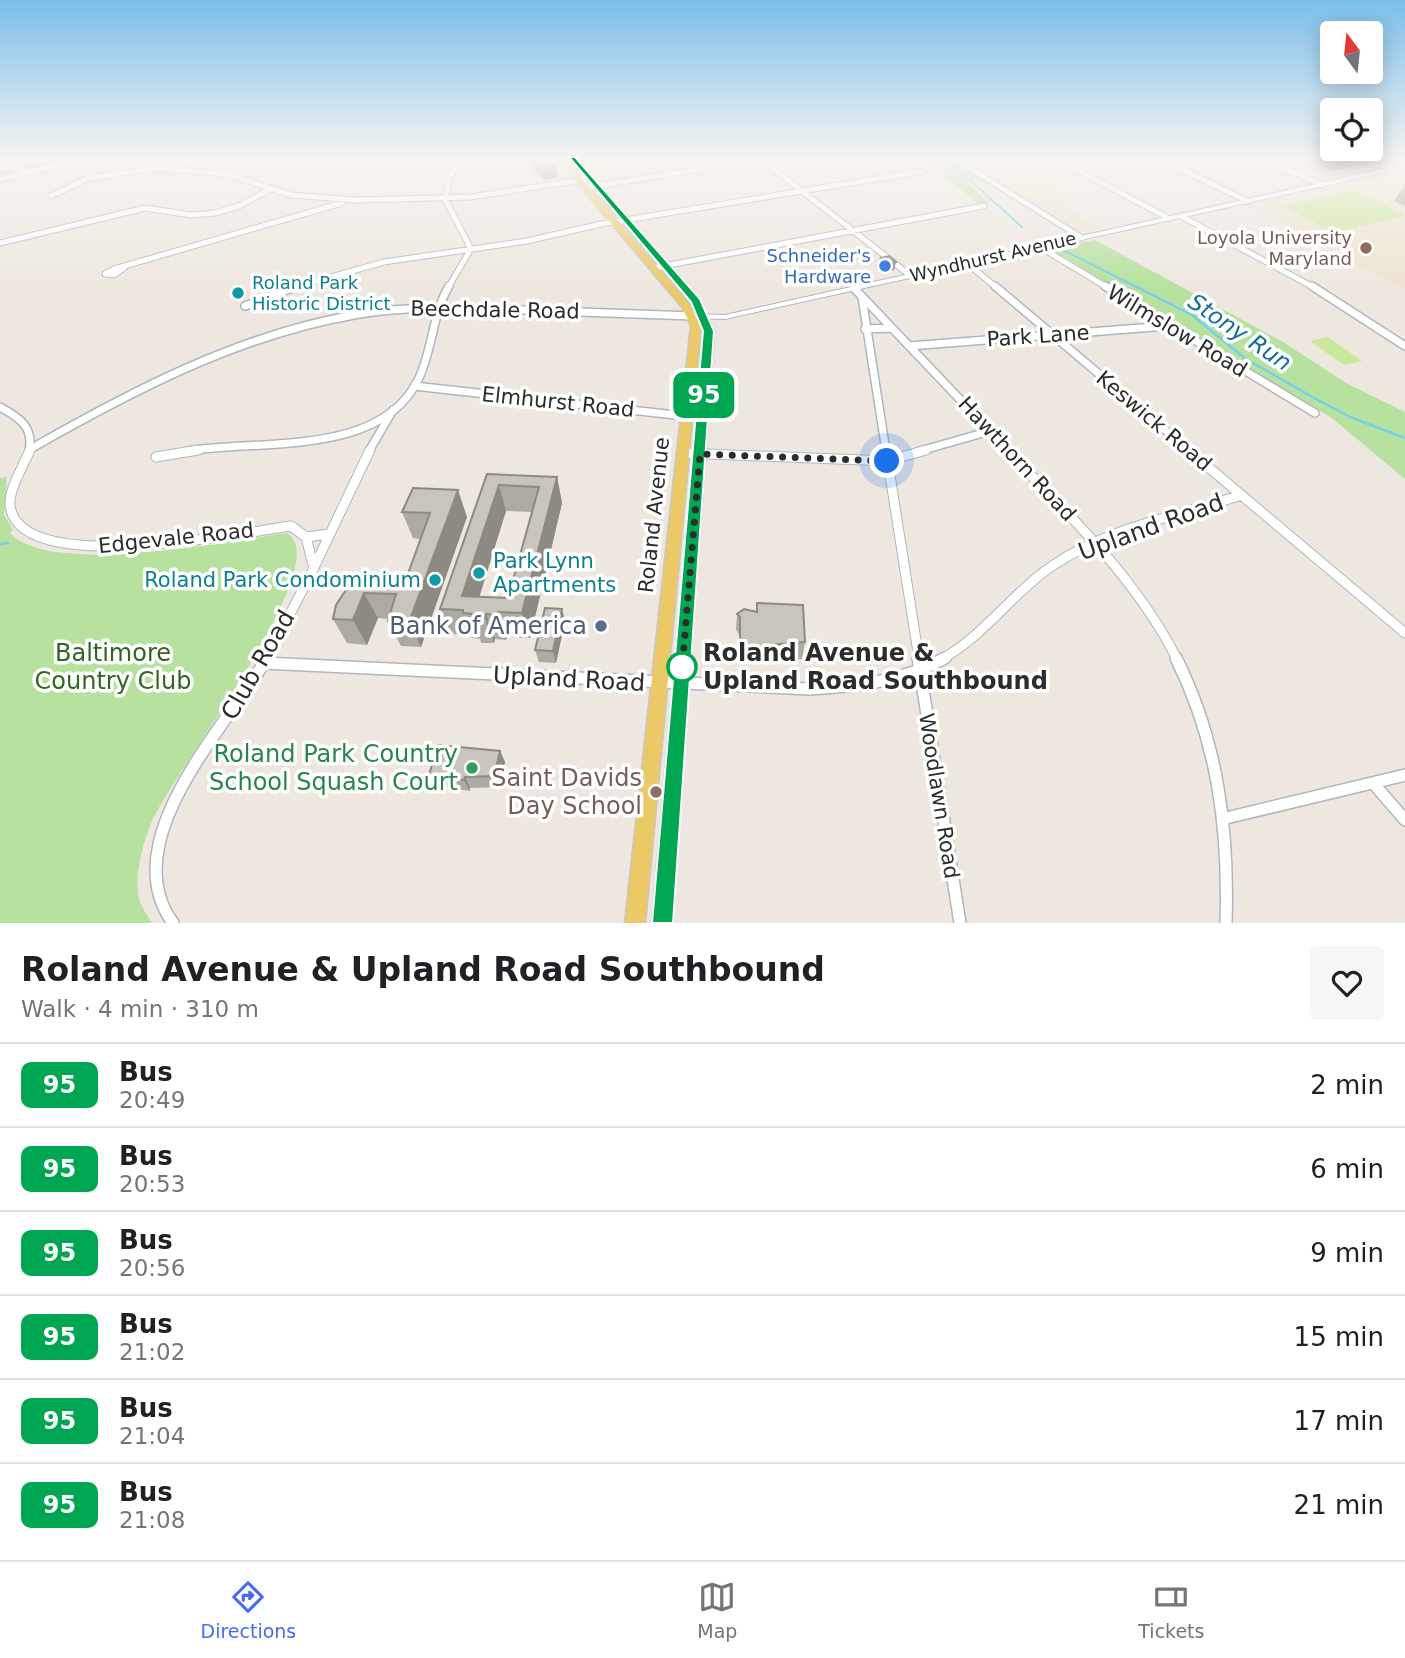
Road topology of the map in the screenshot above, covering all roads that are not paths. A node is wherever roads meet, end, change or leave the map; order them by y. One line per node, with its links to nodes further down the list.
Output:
1 (248, 202): 20 (street)
2 (315, 202): 13 (street)
3 (346, 202): 13 (street)
4 (446, 202): 22 (street)
5 (599, 202): 17 (main road)
6 (606, 202): 16 (main road)
7 (744, 202): 16 (street)
8 (816, 202): 18 (street)
9 (1025, 202): 19 (street)
10 (1137, 202): 15 (street)
11 (1242, 202): 14 (street, Wyndhurst Avenue)
12 (984, 206): 18 (street)
13 (316, 209): 25 (street)
14 (1181, 216): 15 (street, Wyndhurst Avenue); 36 (street)
15 (1168, 219): 19 (street, Wyndhurst Avenue)
16 (627, 222): 17 (street); 24 (main road)
17 (614, 223): 22 (street); 26 (main road)
18 (853, 231): 24 (street); 27 (street)
19 (1082, 237): 21 (street, Wyndhurst Avenue)
20 (0, 243)
21 (1040, 247): 23 (street, Wyndhurst Avenue); 32 (street, Wilmslow Road)
22 (469, 249): 29 (street); 30 (street, Club Road)
23 (968, 263): 27 (street, Wyndhurst Avenue); 35 (street, Keswick Road)
24 (665, 266): 26 (street); 31 (main road)
25 (125, 268)
26 (653, 268): 31 (main road)
27 (911, 276): 28 (street, Wyndhurst Avenue)
28 (858, 292): 31 (street, Wyndhurst Avenue); 33 (street, Hawthorn Road); 34 (street, Woodlawn Road)
29 (244, 306)
30 (437, 307): 31 (street, Beechdale Road); 38 (street, Club Road); 47 (street, Beechdale Road)
31 (699, 316): 42 (main road, Roland Avenue); 43 (main road, Roland Avenue)
32 (1167, 326): 35 (street, Park Lane); 41 (street, Wilmslow Road)
33 (891, 328): 34 (street); 37 (street, Hawthorn Road)
34 (865, 329): 51 (street, Woodlawn Road)
35 (1052, 335): 37 (street, Park Lane); 52 (street, Keswick Road)
36 (1405, 345)
37 (909, 346): 45 (street, Hawthorn Road)
38 (414, 386): 40 (street, Club Road); 42 (street, Elmhurst Road)
39 (0, 407): 47 (street)
40 (393, 410): 44 (street, Club Road); 46 (street, Club Road)
41 (1315, 414)
42 (687, 417): 43 (street, Elmhurst Road); 48 (main road, Roland Avenue)
43 (703, 418): 49 (main road, Roland Avenue)
44 (355, 430): 46 (street); 50 (street)
45 (990, 431): 51 (street); 55 (street, Hawthorn Road)
46 (376, 436): 53 (street, Club Road)
47 (32, 448): 54 (street, Edgevale Road)
48 (683, 453): 49 (street); 60 (main road, Roland Avenue)
49 (700, 454): 51 (street); 61 (main road, Roland Avenue)
50 (156, 457)
51 (887, 461): 59 (street, Woodlawn Road)
52 (1242, 495): 55 (street, Upland Road); 57 (street, Keswick Road)
53 (328, 534): 54 (street, Edgevale Road); 56 (street, Club Road)
54 (306, 537): 56 (street)
55 (1097, 544): 59 (street, Upland Road); 64 (street, Hawthorn Road)
56 (313, 565): 58 (street, Club Road)
57 (1405, 634)
58 (263, 663): 60 (street, Upland Road); 66 (street, Club Road)
59 (920, 673): 61 (street, Upland Road); 69 (street, Woodlawn Road)
60 (659, 684): 61 (street, Upland Road); 67 (main road, Roland Avenue)
61 (681, 685): 68 (main road, Roland Avenue)
62 (1405, 775): 63 (street)
63 (1373, 783): 64 (street); 65 (street)
64 (1226, 818): 70 (street, Hawthorn Road)
65 (1405, 820)
66 (173, 923)
67 (635, 923)
68 (663, 923)
69 (960, 923)
70 (1226, 923)

